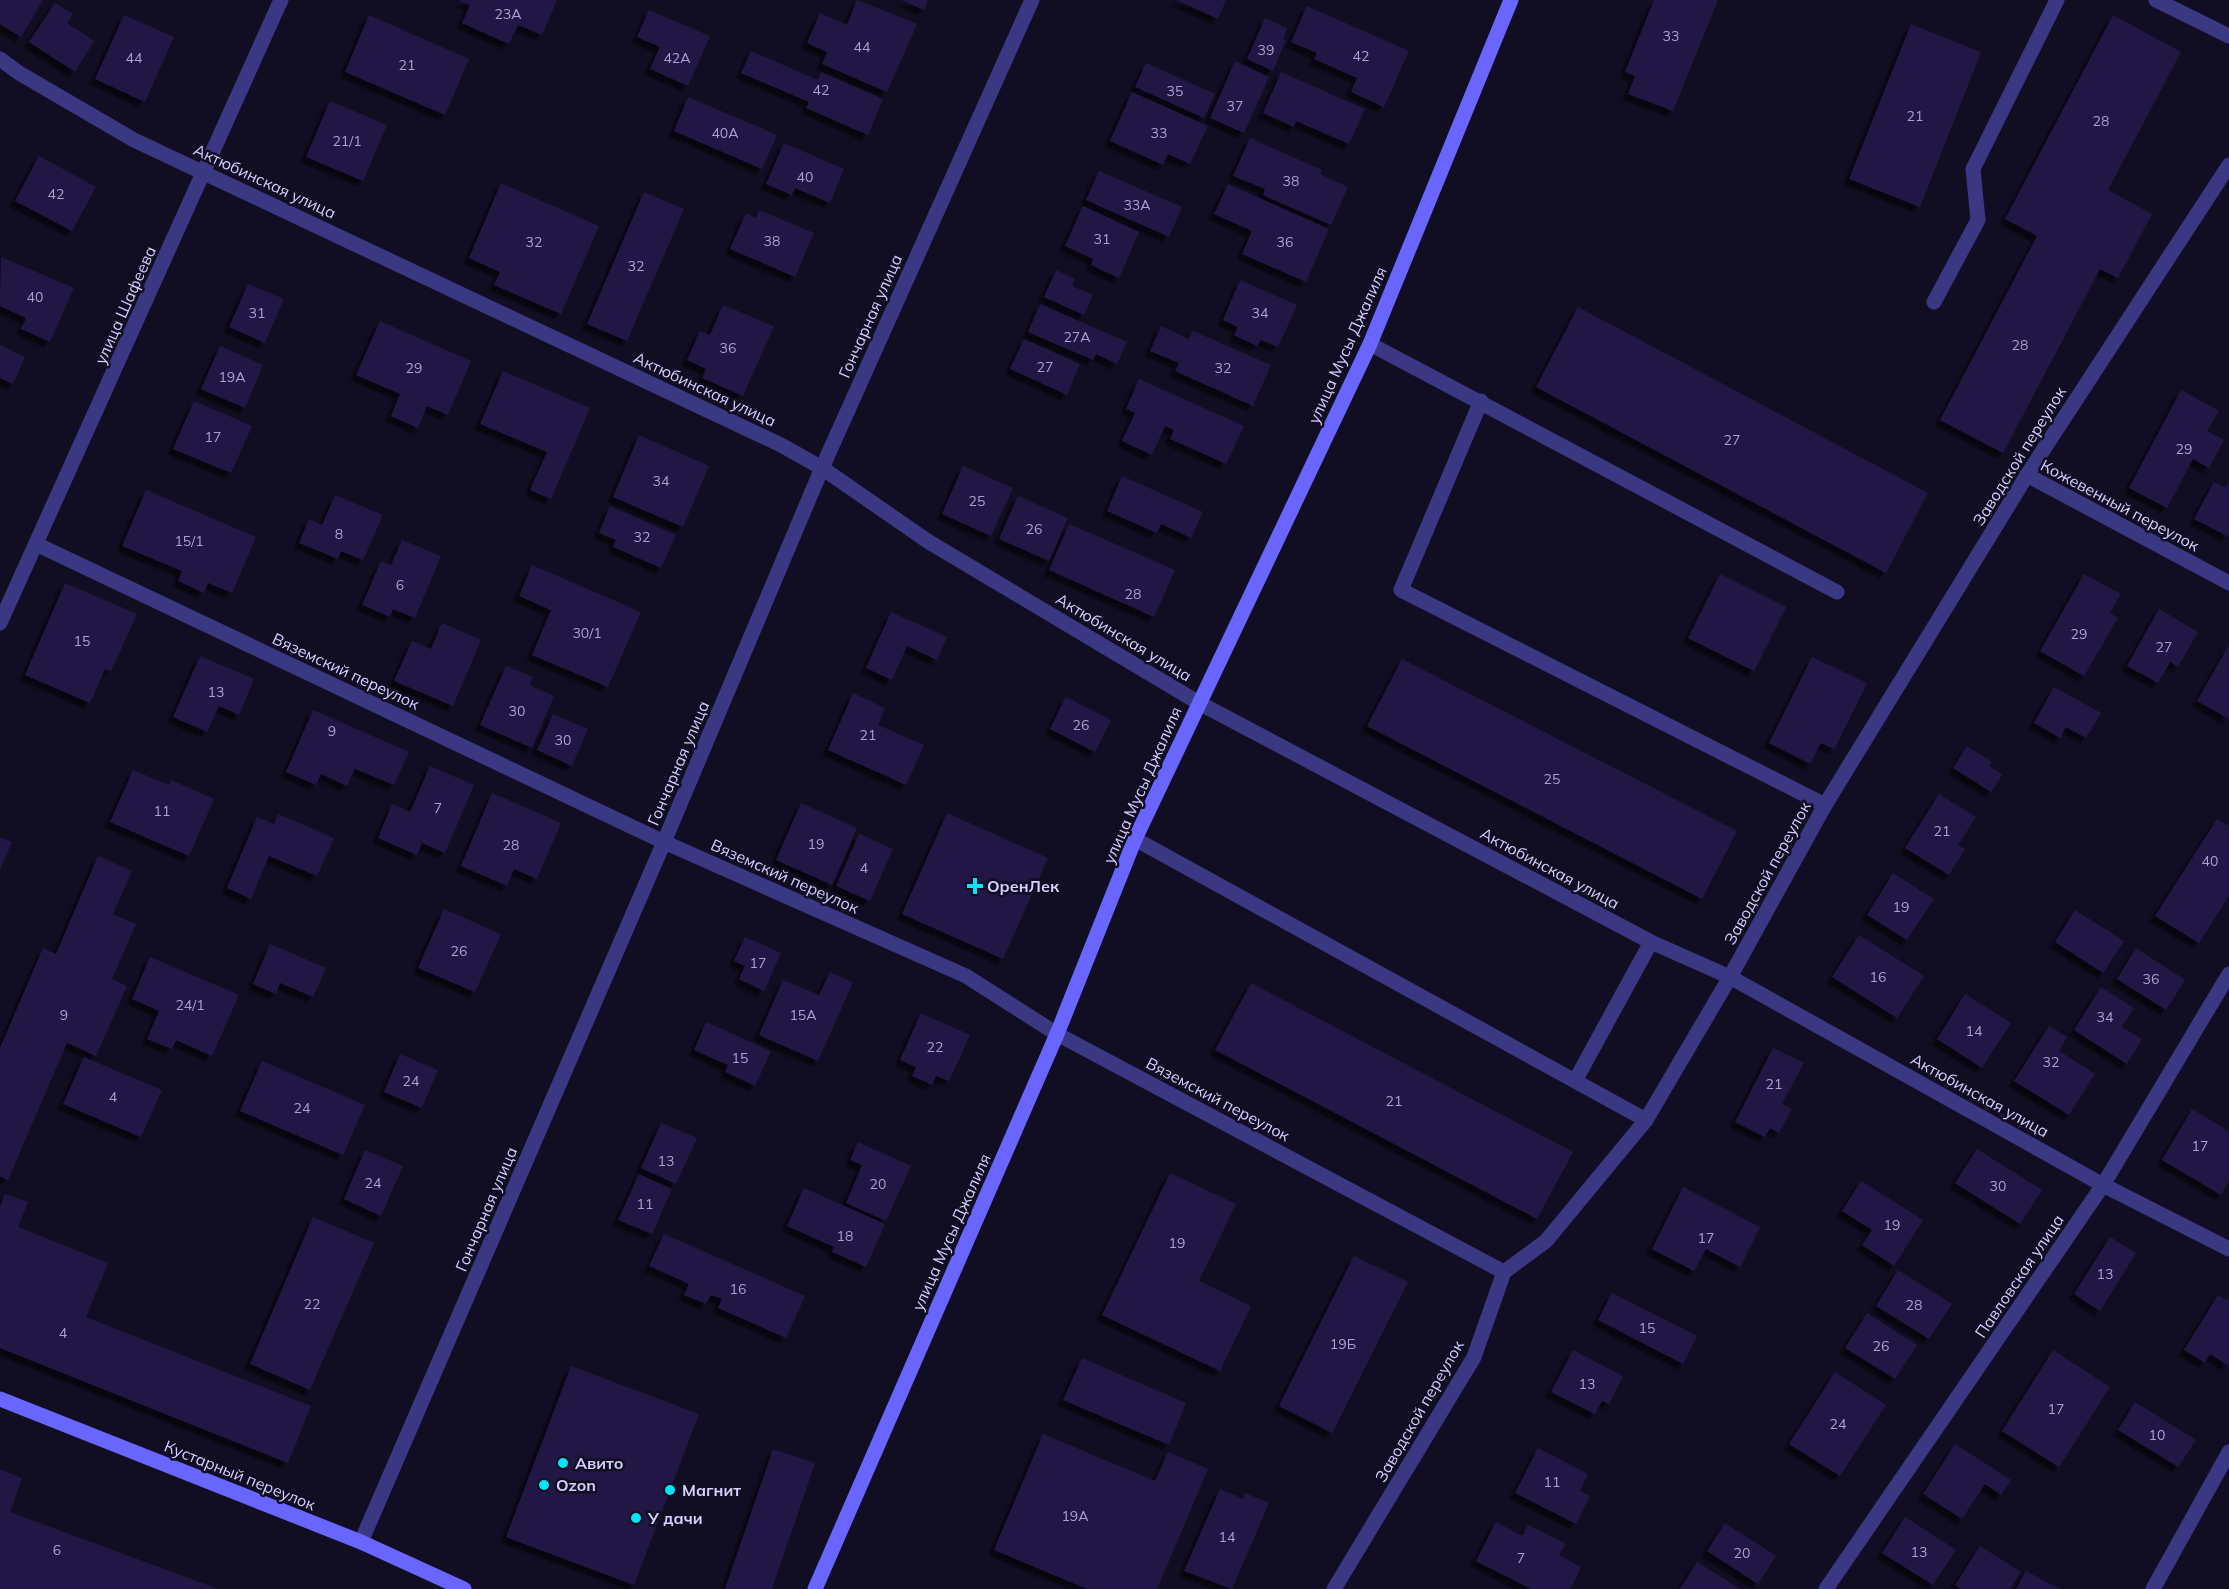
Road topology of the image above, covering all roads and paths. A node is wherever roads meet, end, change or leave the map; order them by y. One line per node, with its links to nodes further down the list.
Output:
1 (281, 0): 9 (street, улица Шафеева)
2 (1032, 0): 13 (street, Гончарная улица)
3 (1511, 0): 11 (street, улица Мусы Джалиля)
4 (2057, 0): 10 (street)
5 (2156, 0): 6 (street)
6 (2229, 36)
7 (0, 60): 9 (street, Актюбинская улица)
8 (2229, 165): 14 (street, Заводской переулок)
9 (205, 172): 13 (street, Актюбинская улица); 15 (street, улица Шафеева)
10 (1934, 302)
11 (1370, 344): 12 (street); 19 (street, улица Мусы Джалиля)
12 (1481, 401): 17 (street); 20 (street)
13 (822, 468): 19 (street, Актюбинская улица); 22 (street, Гончарная улица)
14 (2027, 475): 16 (street, Кожевенный переулок); 20 (street, Заводской переулок)
15 (36, 544): 18 (street, улица Шафеева); 22 (street, Вяземский переулок)
16 (2229, 583)
17 (1837, 592)
18 (0, 623)
19 (1199, 703): 21 (street, улица Мусы Джалиля); 23 (street, Актюбинская улица)
20 (1825, 805): 25 (street, Заводской переулок)
21 (1135, 839): 26 (street, улица Мусы Джалиля); 27 (street)
22 (664, 842): 26 (street, Вяземский переулок); 34 (street, Гончарная улица)
23 (1651, 942): 25 (street, Актюбинская улица); 27 (street)
24 (2229, 974): 29 (street, Павловская улица)
25 (1730, 977): 28 (street, Заводской переулок); 29 (street, Актюбинская улица)
26 (1057, 1034): 31 (street, Вяземский переулок); 36 (street, улица Мусы Джалиля)
27 (1575, 1081): 28 (street)
28 (1646, 1120): 31 (street, Заводской переулок)
29 (2103, 1185): 30 (street, Актюбинская улица); 38 (street, Павловская улица)
30 (2229, 1249)
31 (1504, 1272): 37 (street, Заводской переулок)
32 (0, 1399): 34 (street, Кустарный переулок)
33 (2229, 1452): 39 (street)
34 (361, 1542): 35 (street, Кустарный переулок)
35 (464, 1589)
36 (815, 1589)
37 (1334, 1589)
38 (1826, 1589)
39 (2153, 1589)

